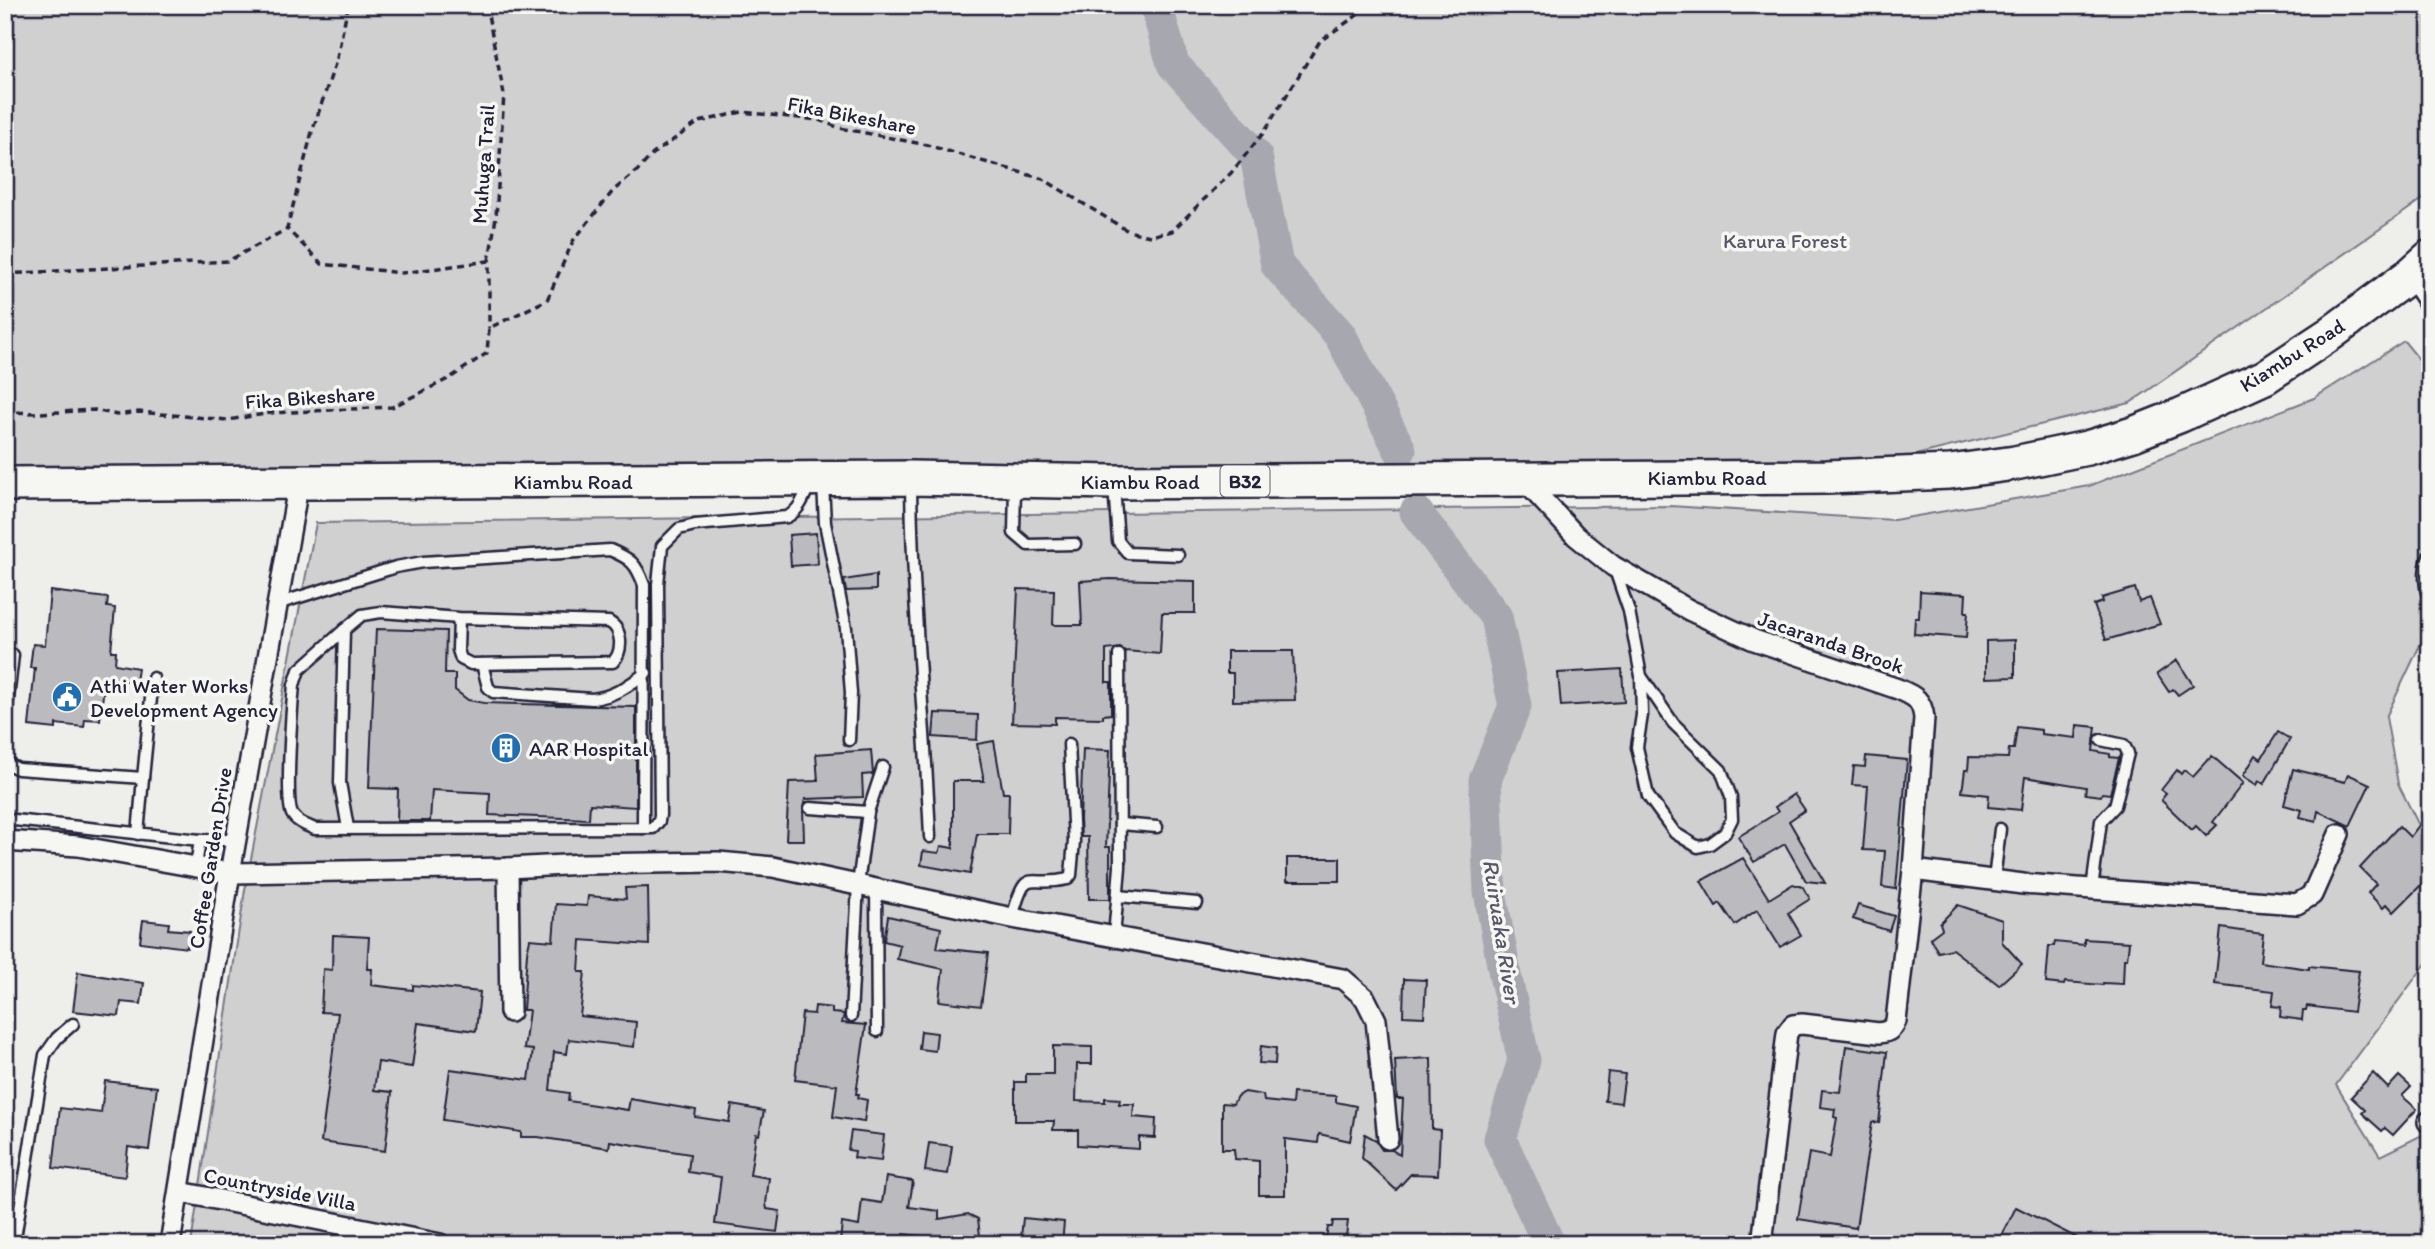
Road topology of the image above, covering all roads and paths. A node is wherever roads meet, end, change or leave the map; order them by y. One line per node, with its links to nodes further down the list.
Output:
1 (348, 5): 4 (path)
2 (486, 5): 5 (path, Muhuga Trail)
3 (1362, 5): 9 (path, Fika Bikeshare)
4 (287, 229): 5 (path); 7 (path)
5 (489, 261): 9 (path, Muhuga Trail)
6 (2420, 266): 8 (street); 13 (highway, Kiambu Road / B32)
7 (5, 274)
8 (2430, 305)
9 (489, 328): 10 (path, Fika Bikeshare)
10 (5, 412)
11 (911, 478): 12 (highway, Kiambu Road / B32); 14 (highway, Kiambu Road / B32); 52 (lane)
12 (1014, 478): 16 (highway, Kiambu Road / B32); 18 (lane)
13 (1522, 478): 16 (highway, Kiambu Road / B32); 21 (street, Jacaranda Brook)
14 (817, 479): 15 (highway, Kiambu Road / B32); 29 (lane); 34 (lane)
15 (299, 481): 17 (highway, Kiambu Road / B32); 22 (street, Coffee Garden Drive)
16 (1114, 482): 20 (lane)
17 (5, 484)
18 (1075, 544)
19 (2430, 554): 23 (lane)
20 (1178, 555)
21 (1613, 566): 31 (lane); 58 (street, Jacaranda Brook)
22 (277, 604): 30 (lane); 54 (street, Coffee Garden Drive)
23 (2430, 605)
24 (459, 618): 25 (lane); 28 (lane); 28 (lane)
25 (344, 630): 47 (lane); 47 (lane)
26 (13, 655): 33 (lane)
27 (1119, 655): 45 (lane)
28 (482, 664): 30 (lane)
29 (659, 664): 30 (lane); 40 (lane)
30 (644, 674): 41 (lane)
31 (1640, 676): 31 (lane)
32 (153, 678): 39 (lane)
33 (5, 726)
34 (849, 740)
35 (2101, 740): 62 (lane)
36 (1069, 744): 65 (lane)
37 (5, 758): 39 (lane)
38 (883, 767): 43 (lane)
39 (143, 778): 50 (lane)
40 (660, 784): 41 (lane); 48 (lane)
41 (643, 785): 48 (lane)
42 (810, 808): 43 (lane)
43 (868, 811): 61 (lane)
44 (5, 819): 50 (lane)
45 (1120, 824): 46 (lane); 63 (lane)
46 (1157, 827)
47 (348, 828): 48 (lane)
48 (643, 828)
49 (2000, 829): 60 (lane)
50 (138, 834): 53 (lane)
51 (2339, 834): 62 (street)
52 (930, 837)
53 (200, 840): 54 (lane); 56 (lane)
54 (235, 840): 59 (street, Coffee Garden Drive)
55 (5, 841): 56 (street)
56 (196, 866): 59 (street)
57 (508, 868): 59 (street); 61 (street); 67 (street)
58 (1913, 870): 60 (street); 77 (street, Jacaranda Brook)
59 (230, 873): 72 (street, Coffee Garden Drive)
60 (1994, 880): 62 (street)
61 (867, 886): 65 (street); 68 (lane); 70 (lane)
62 (2092, 889)
63 (1118, 896): 64 (lane); 66 (lane)
64 (1196, 903)
65 (1012, 918): 66 (street)
66 (1114, 936): 71 (street)
67 (510, 1012)
68 (851, 1016)
69 (73, 1024): 74 (lane)
70 (877, 1031)
71 (1388, 1139)
72 (180, 1192): 73 (street, Countryside Villa); 75 (street, Coffee Garden Drive)
73 (371, 1237): 76 (street, Countryside Villa)
74 (14, 1244)
75 (170, 1244)
76 (440, 1244)
77 (1762, 1244)

